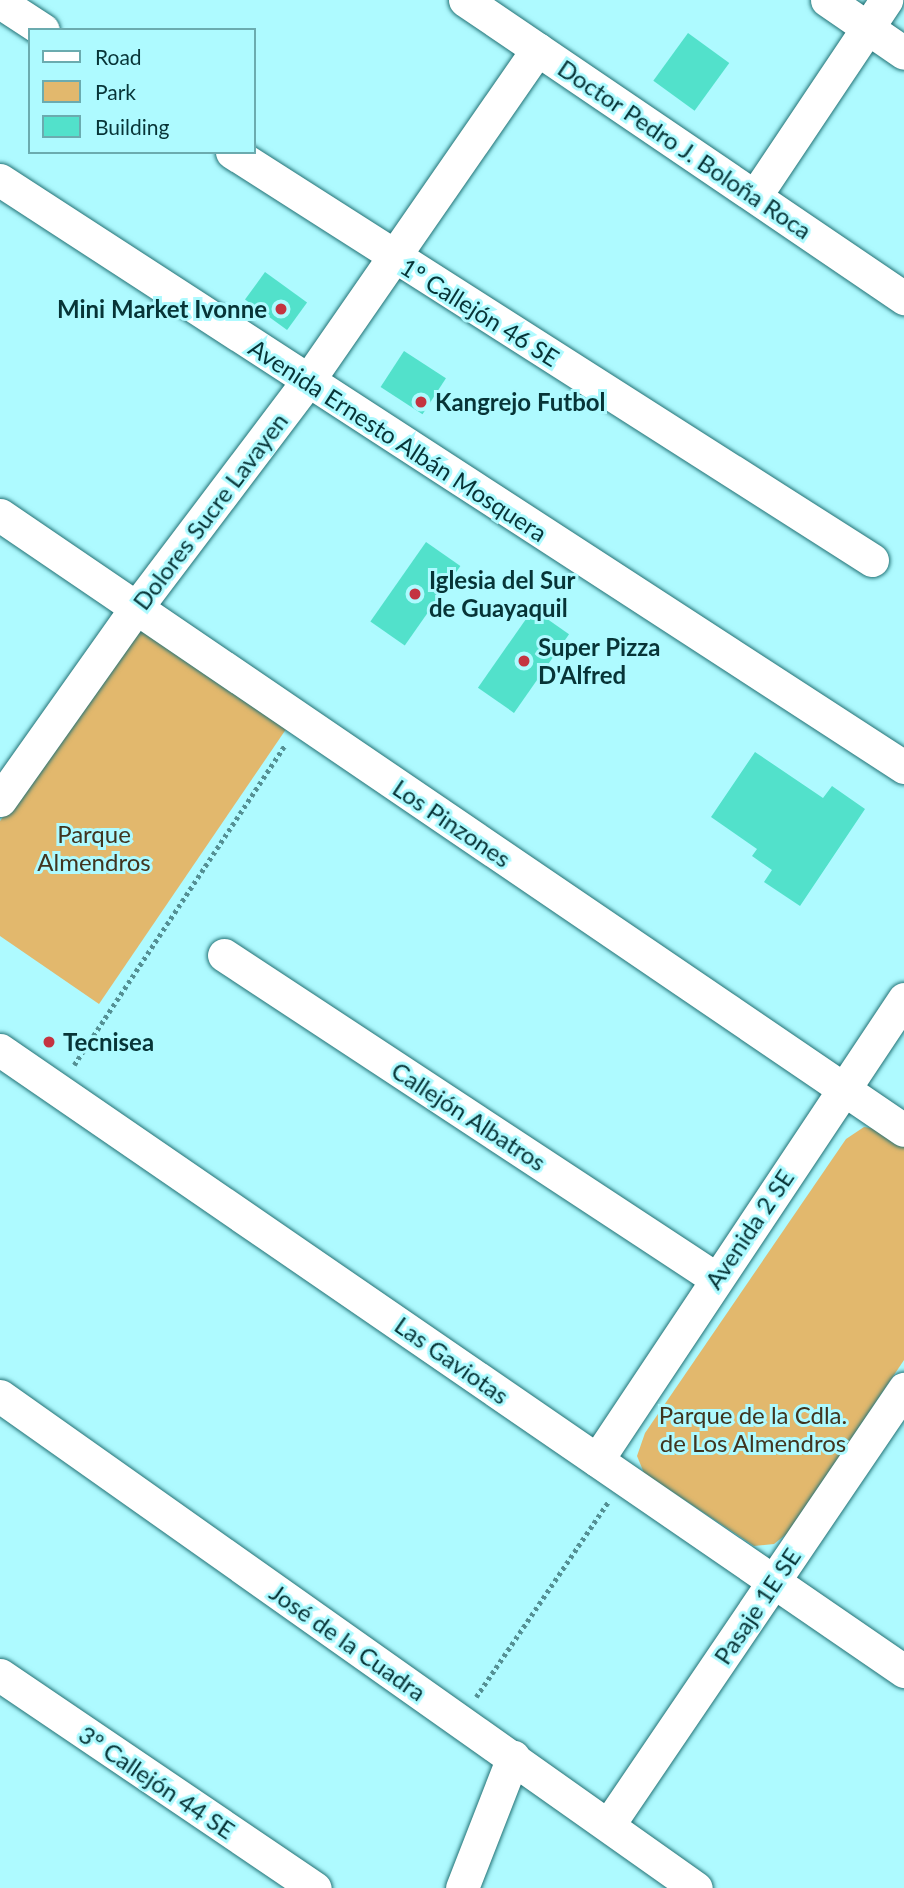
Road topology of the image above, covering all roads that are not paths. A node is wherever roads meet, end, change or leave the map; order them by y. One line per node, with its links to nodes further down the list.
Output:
1 (466, 0): 7 (street, Doctor Pedro J. Boloña Roca)
2 (827, 0): 6 (street)
3 (886, 0): 6 (street)
4 (0, 2): 5 (street)
5 (40, 28)
6 (868, 28): 8 (street); 11 (street)
7 (538, 49): 11 (street, Doctor Pedro J. Boloña Roca); 12 (street, Dolores Sucre Lavayen)
8 (904, 52)
9 (235, 154): 12 (street, 1º Callejón 46 SE)
10 (0, 180): 14 (street, Avenida Ernesto Albán Mosquera)
11 (755, 196): 13 (street, Doctor Pedro J. Boloña Roca)
12 (394, 257): 14 (street, Dolores Sucre Lavayen); 16 (street, 1º Callejón 46 SE)
13 (904, 298)
14 (307, 382): 17 (street, Dolores Sucre Lavayen); 18 (street, Avenida Ernesto Albán Mosquera)
15 (0, 515): 17 (street, Los Pinzones)
16 (872, 560)
17 (136, 608): 19 (street, Dolores Sucre Lavayen); 23 (street, Los Pinzones)
18 (904, 767)
19 (0, 800)
20 (223, 955): 25 (street, Callejón Albatros)
21 (904, 999): 23 (street, Avenida 2 SE)
22 (0, 1050): 28 (street, Las Gaviotas)
23 (843, 1089): 24 (street, Los Pinzones); 25 (street, Avenida 2 SE)
24 (904, 1130)
25 (715, 1278): 28 (street, Avenida 2 SE)
26 (904, 1390): 29 (street, Pasaje 1E SE)
27 (0, 1396): 32 (street, José de la Cuadra)
28 (611, 1469): 29 (street, Las Gaviotas)
29 (774, 1582): 30 (street, Las Gaviotas); 33 (street, Pasaje 1E SE)
30 (904, 1671)
31 (0, 1675): 34 (street, 3º Callejón 44 SE)
32 (513, 1757): 33 (street, José de la Cuadra); 35 (street)
33 (609, 1824): 36 (street, José de la Cuadra)
34 (315, 1888)
35 (462, 1888)
36 (696, 1888)

